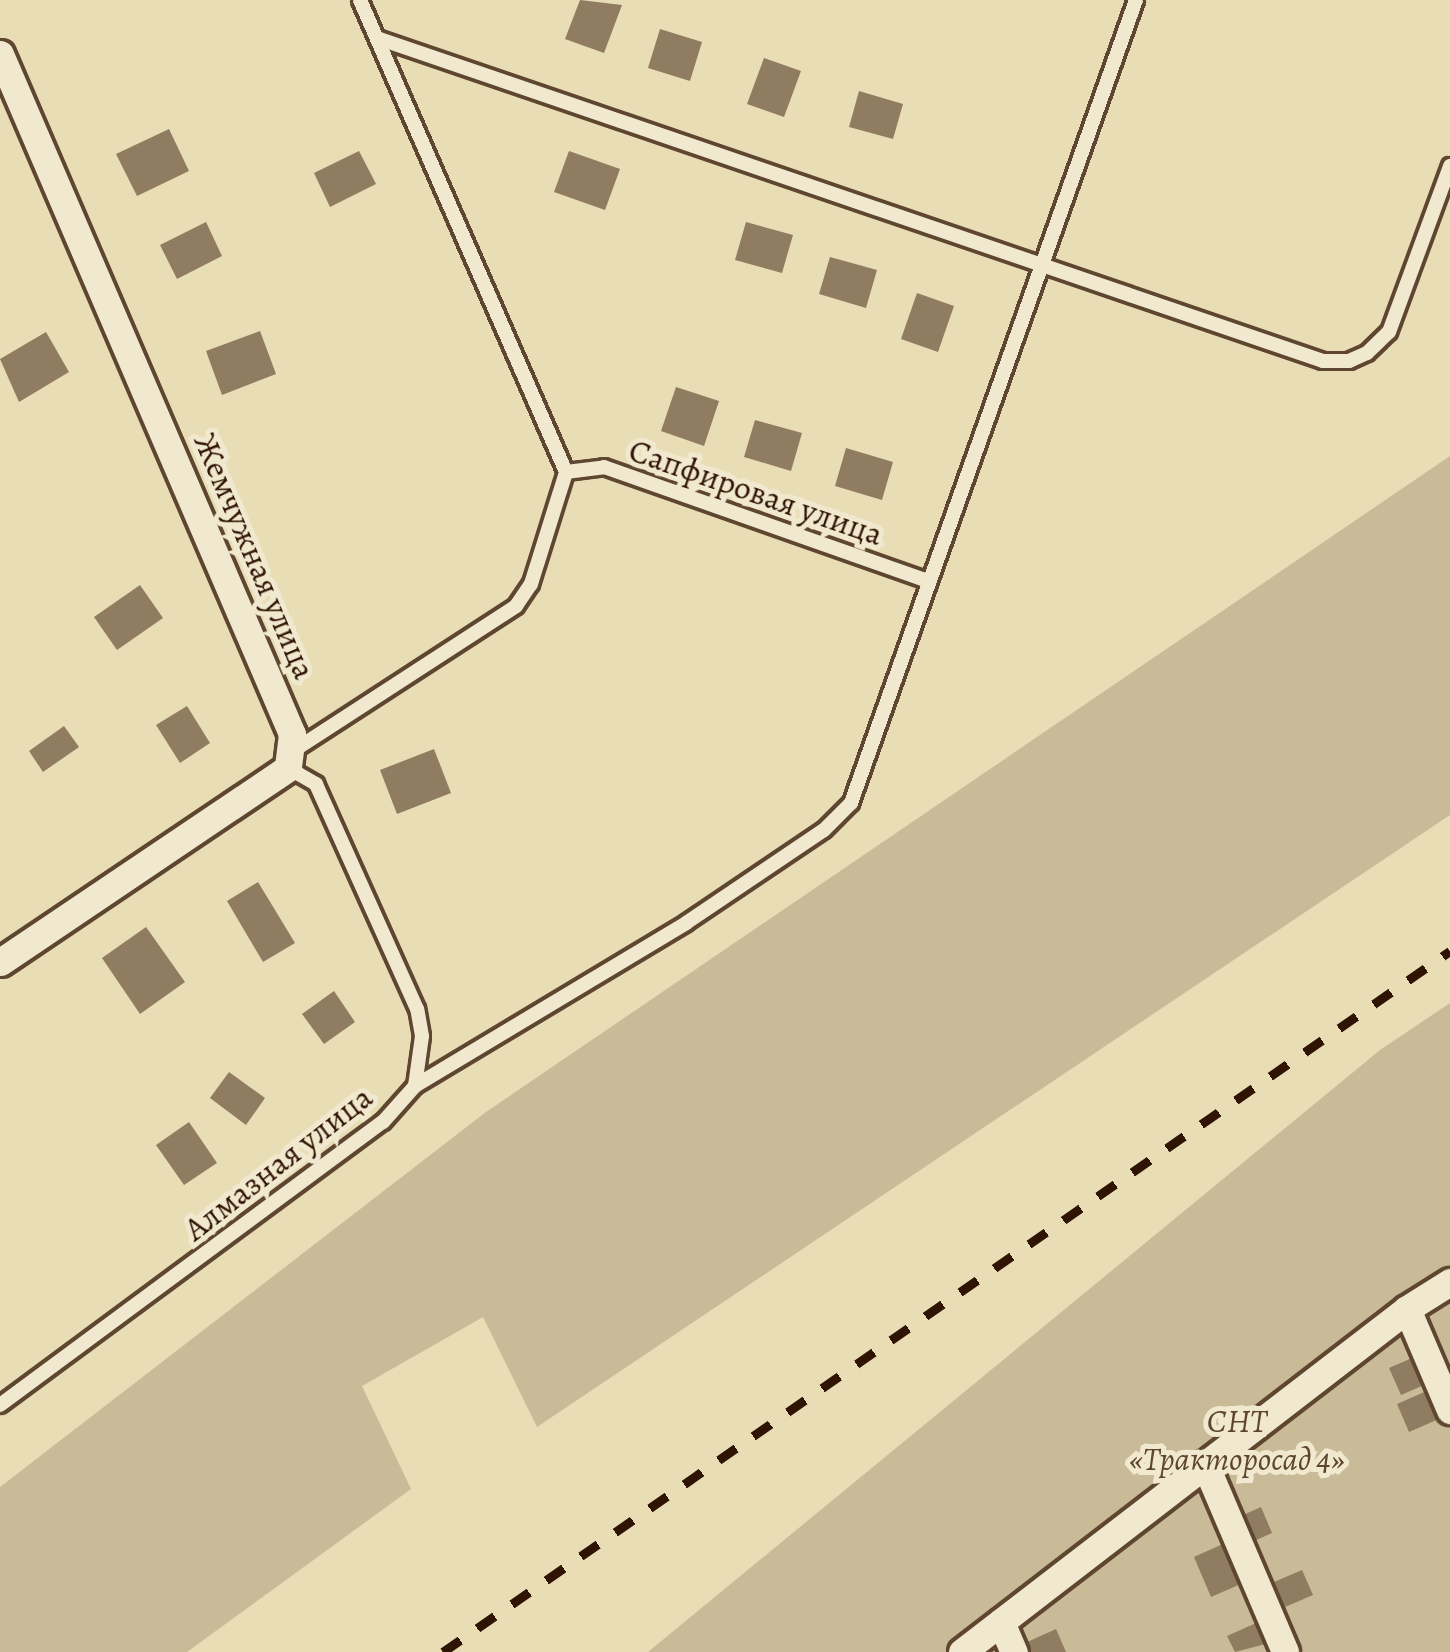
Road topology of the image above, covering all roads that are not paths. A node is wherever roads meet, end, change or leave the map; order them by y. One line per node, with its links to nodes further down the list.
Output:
1 (360, 0): 3 (lane)
2 (1136, 0): 6 (lane)
3 (377, 38): 6 (lane); 7 (lane)
4 (0, 54): 9 (street, Жемчужная улица)
5 (1450, 166): 6 (lane)
6 (1041, 262): 8 (lane)
7 (566, 472): 8 (lane, Сапфировая улица); 9 (lane)
8 (928, 580): 11 (lane)
9 (289, 761): 10 (street); 11 (lane, Алмазная улица)
10 (0, 962)
11 (415, 1085): 14 (lane, Алмазная улица)
12 (1450, 1282): 13 (street)
13 (1407, 1309): 15 (street); 16 (street)
14 (0, 1405)
15 (1450, 1410)
16 (1205, 1464): 17 (street); 20 (street)
17 (1001, 1622): 18 (street); 19 (street)
18 (962, 1652)
19 (1014, 1652)
20 (1285, 1652)

